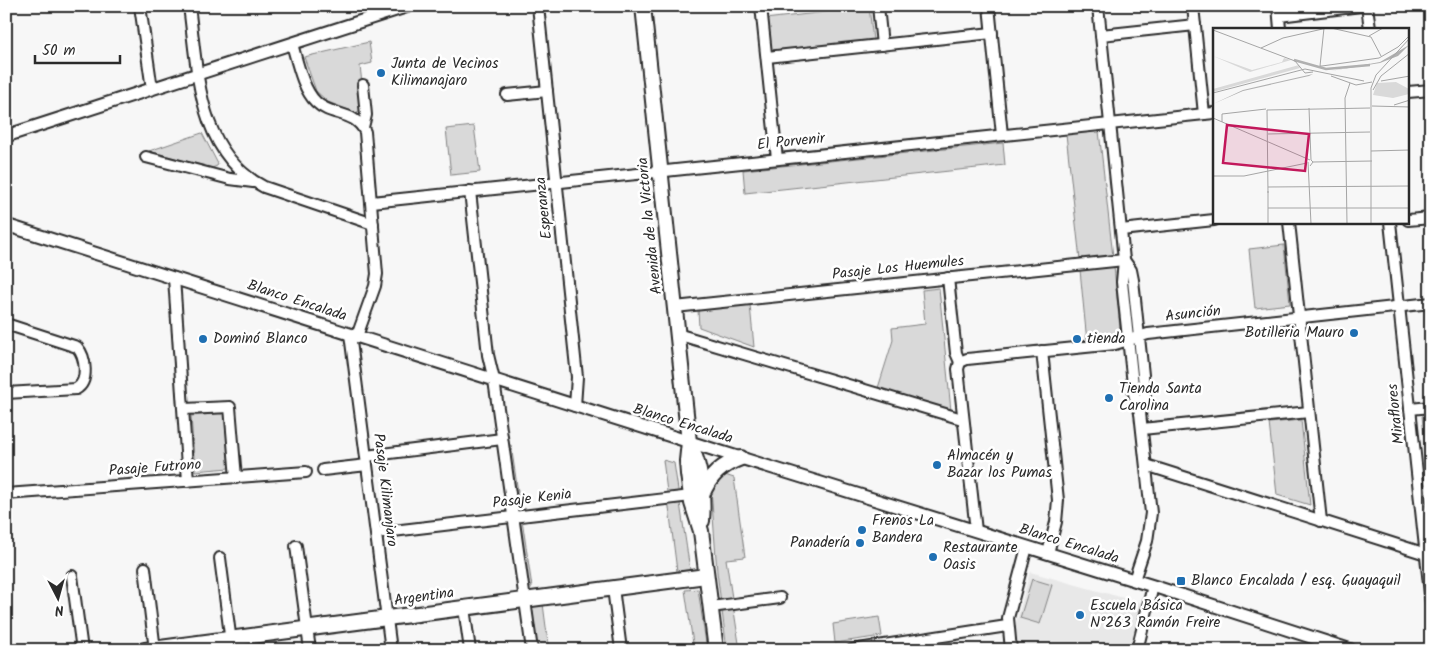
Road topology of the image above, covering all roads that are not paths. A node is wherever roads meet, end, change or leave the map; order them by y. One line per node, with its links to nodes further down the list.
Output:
1 (140, 6): 24 (street)
2 (189, 6): 22 (street)
3 (408, 6): 19 (street)
4 (538, 6): 26 (street, Esperanza)
5 (643, 6): 36 (main road, Avenida de la Victoria)
6 (761, 6): 21 (street)
7 (878, 6): 20 (street)
8 (989, 6): 17 (street)
9 (1098, 6): 18 (street)
10 (1193, 6): 14 (street)
11 (1361, 6): 13 (street)
12 (1367, 6): 16 (street)
13 (1278, 11): 15 (street)
14 (1195, 25): 18 (street); 29 (street)
15 (1280, 28)
16 (1370, 28)
17 (992, 33): 20 (street); 32 (street)
18 (1101, 35): 30 (street)
19 (292, 44): 22 (street); 31 (street)
20 (882, 45): 21 (street)
21 (766, 57): 35 (street)
22 (198, 74): 24 (street); 37 (street)
23 (363, 85): 31 (street, Pasaje Kilimanjaro)
24 (152, 89): 33 (street)
25 (1431, 90): 27 (street)
26 (547, 91): 28 (street); 38 (street, Esperanza)
27 (1410, 92)
28 (507, 95)
29 (1209, 113): 30 (street, El Porvenir)
30 (1110, 124): 32 (street, El Porvenir); 48 (street)
31 (363, 127): 40 (street, Pasaje Kilimanjaro)
32 (1002, 135): 35 (street, El Porvenir)
33 (6, 136)
34 (146, 157): 37 (street)
35 (777, 159): 36 (street, El Porvenir)
36 (660, 171): 38 (street, El Porvenir); 53 (main road, Avenida de la Victoria)
37 (256, 182): 44 (street)
38 (556, 182): 39 (street, El Porvenir); 65 (street, Esperanza)
39 (470, 191): 40 (street, El Porvenir); 63 (street)
40 (372, 202): 44 (street, Pasaje Kilimanjaro)
41 (1431, 218): 43 (street)
42 (1213, 220): 48 (street)
43 (1410, 220)
44 (374, 224): 58 (street, Pasaje Kilimanjaro)
45 (1289, 224): 55 (street)
46 (1390, 224): 54 (street, Miraflores)
47 (6, 225): 50 (street, Blanco Encalada)
48 (1121, 230): 49 (street)
49 (1124, 260): 51 (street, Pasaje Los Huemules); 59 (street); 60 (street)
50 (174, 278): 58 (street, Blanco Encalada); 68 (street)
51 (948, 278): 53 (street, Pasaje Los Huemules); 62 (street)
52 (1431, 303): 54 (street, Asunción)
53 (675, 307): 57 (main road, Avenida de la Victoria)
54 (1399, 307): 55 (street, Asunción); 67 (street, Miraflores)
55 (1299, 318): 59 (street, Asunción); 69 (street)
56 (6, 324): 64 (street)
57 (677, 334): 71 (street); 74 (main road, Avenida de la Victoria)
58 (353, 335): 63 (street, Blanco Encalada); 76 (street, Pasaje Kilimanjaro)
59 (1139, 337): 60 (street, Asunción); 70 (street)
60 (1128, 340): 61 (street, Asunción); 70 (street)
61 (1042, 351): 62 (street, Asunción); 90 (street)
62 (960, 362): 71 (street)
63 (494, 380): 65 (street, Blanco Encalada); 73 (street)
64 (6, 394)
65 (575, 406): 74 (street, Blanco Encalada)
66 (1431, 407): 67 (street)
67 (1410, 409): 91 (street, Miraflores)
68 (184, 410): 80 (street); 81 (street)
69 (1309, 412): 72 (street); 85 (street)
70 (1140, 413): 72 (street)
71 (962, 419): 86 (street)
72 (1142, 429): 77 (street)
73 (502, 439): 76 (street); 84 (street)
74 (689, 442): 75 (street, Blanco Encalada); 83 (main road, Avenida de la Victoria)
75 (742, 458): 83 (main road); 86 (street, Blanco Encalada)
76 (366, 460): 78 (street); 87 (street, Pasaje Kilimanjaro)
77 (1146, 465): 85 (street); 96 (street)
78 (323, 470)
79 (306, 472): 80 (street, Pasaje Futrono)
80 (236, 478): 81 (street, Pasaje Futrono)
81 (188, 481): 82 (street, Pasaje Futrono)
82 (6, 494)
83 (697, 496): 84 (street, Pasaje Kenia); 95 (main road, Avenida de la Victoria)
84 (513, 516): 87 (street, Pasaje Kenia); 100 (street)
85 (1321, 521): 91 (street)
86 (976, 531): 89 (street, Blanco Encalada)
87 (376, 533): 104 (street, Pasaje Kilimanjaro)
88 (296, 546): 106 (street)
89 (1027, 546): 90 (street, Blanco Encalada); 105 (street)
90 (1048, 553): 96 (street, Blanco Encalada)
91 (1426, 554): 101 (street, Miraflores)
92 (220, 558): 107 (street)
93 (145, 568): 108 (street)
94 (72, 576): 109 (street)
95 (706, 576): 98 (main road, Argentina); 102 (main road, Avenida de la Victoria)
96 (1134, 580): 97 (street, Blanco Encalada)
97 (1153, 586): 118 (street); 119 (street, Blanco Encalada)
98 (613, 588): 100 (main road, Argentina); 114 (street)
99 (780, 598): 102 (street)
100 (525, 600): 103 (main road, Argentina); 113 (street)
101 (1431, 603)
102 (711, 607): 115 (main road, Avenida de la Victoria)
103 (464, 608): 104 (main road, Argentina); 112 (street)
104 (387, 618): 106 (main road, Argentina); 111 (street, Pasaje Kilimanjaro)
105 (1008, 626): 116 (street); 117 (street)
106 (308, 628): 107 (main road, Argentina); 110 (street)
107 (231, 644): 108 (main road, Argentina)
108 (152, 649)
109 (82, 650)
110 (310, 650)
111 (391, 650)
112 (470, 650)
113 (532, 650)
114 (622, 650)
115 (716, 650)
116 (852, 650)
117 (1011, 650)
118 (1137, 650)
119 (1351, 650)

